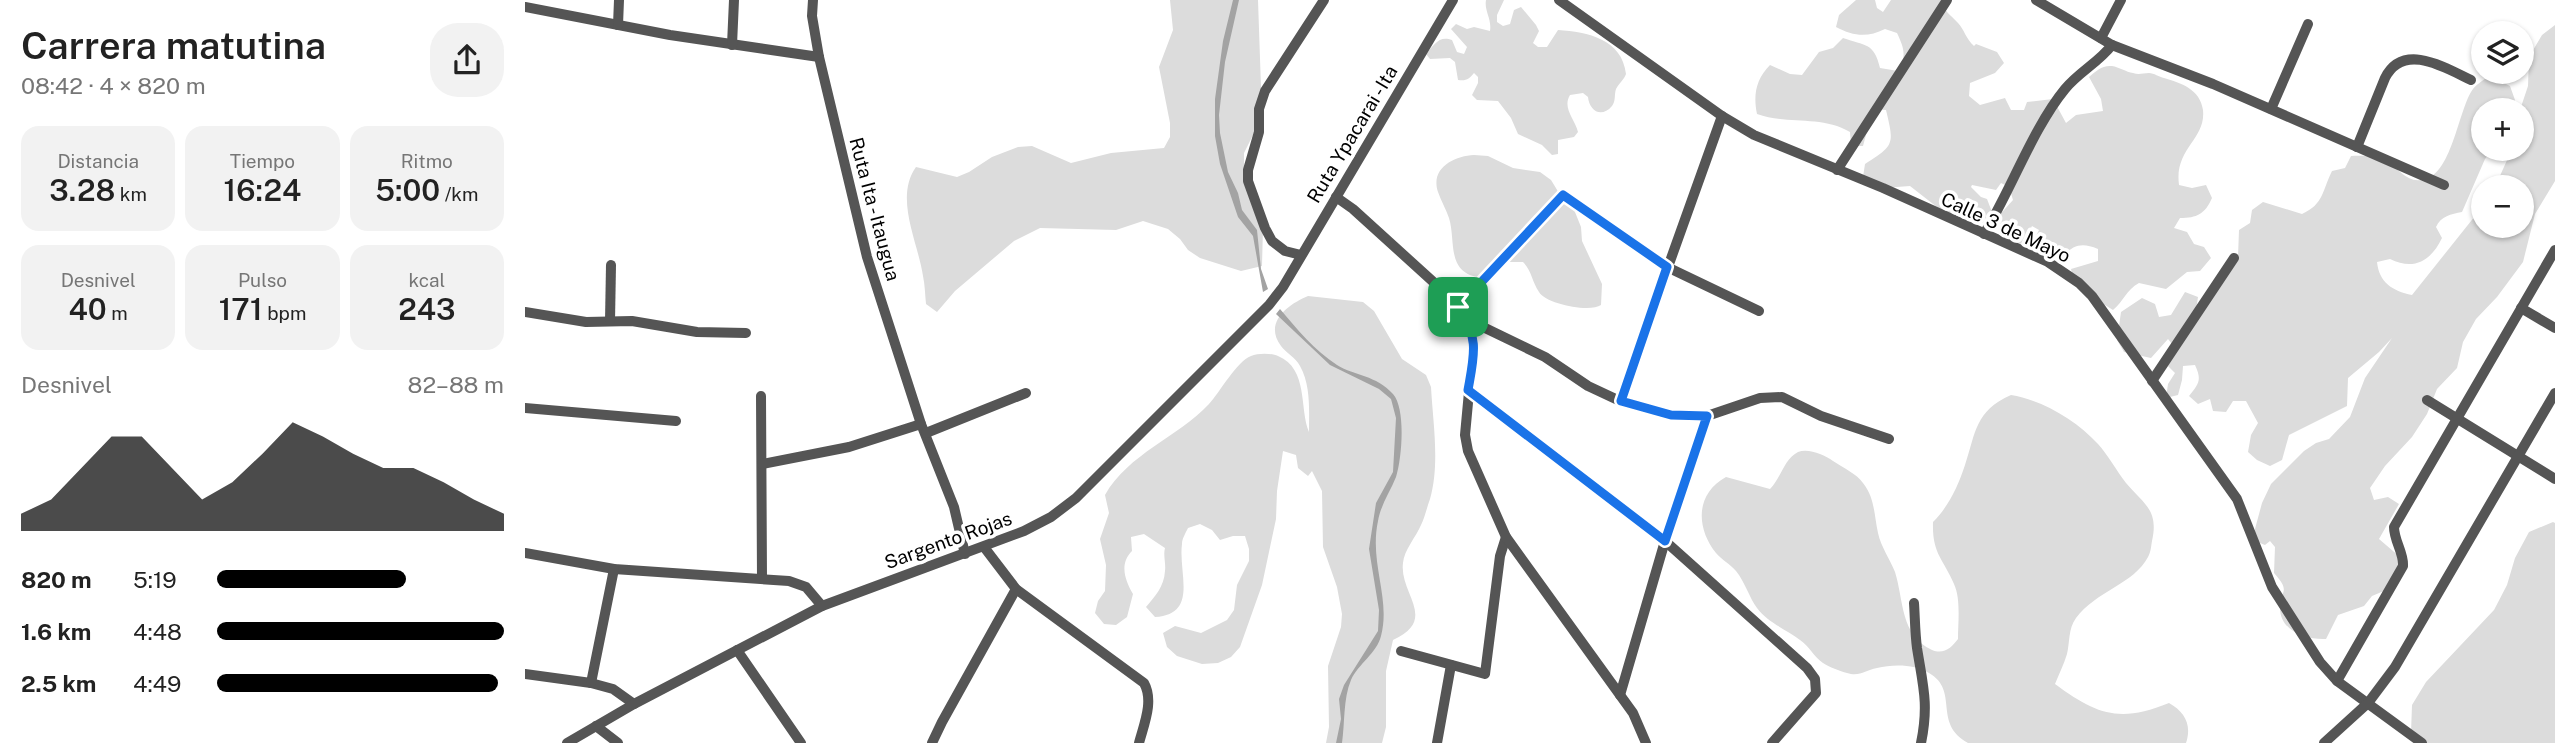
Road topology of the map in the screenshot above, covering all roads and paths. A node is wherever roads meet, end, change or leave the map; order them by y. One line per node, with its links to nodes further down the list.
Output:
1 (619, 0): 12 (street)
2 (734, 0): 14 (street)
3 (813, 0): 16 (street, Ruta Ita - Itaugua)
4 (1324, 0): 26 (street)
5 (1452, 0): 23 (street, Ruta Ypacarai - Ita)
6 (1559, 0): 19 (street, Calle 3 de Mayo)
7 (1947, 0): 21 (street)
8 (2036, 0): 13 (street)
9 (2121, 0): 13 (street)
10 (525, 7): 12 (street)
11 (2308, 24): 18 (street)
12 (618, 25): 14 (street)
13 (2101, 38): 15 (street)
14 (732, 45): 16 (street)
15 (2112, 45): 18 (street); 24 (street)
16 (819, 57): 49 (street, Ruta Ita - Itaugua)
17 (2471, 80): 20 (street)
18 (2271, 109): 20 (street)
19 (1722, 116): 21 (street, Calle 3 de Mayo); 29 (street)
20 (2357, 147): 22 (street)
21 (1837, 170): 24 (street, Calle 3 de Mayo)
22 (2444, 185)
23 (1336, 197): 26 (street, Ruta Ypacarai - Ita); 31 (street)
24 (1984, 234): 38 (street, Calle 3 de Mayo)
25 (2555, 250): 32 (street)
26 (1301, 255): 30 (street, Ruta Ypacarai - Ita)
27 (2234, 258): 38 (street)
28 (611, 265): 35 (street)
29 (1667, 267): 31 (street); 33 (street); 44 (street)
30 (1283, 288): 56 (street, Sargento Rojas)
31 (1458, 307): 39 (street); 44 (street)
32 (2521, 308): 36 (street); 47 (street)
33 (1759, 311)
34 (525, 312): 35 (street)
35 (610, 321): 37 (street)
36 (2555, 328)
37 (746, 333)
38 (2152, 381): 68 (street, Calle 3 de Mayo)
39 (1468, 390): 54 (street); 55 (street)
40 (1026, 393): 49 (street)
41 (2555, 393): 51 (street)
42 (761, 396): 52 (street)
43 (2427, 400): 47 (street)
44 (1621, 401): 46 (street)
45 (525, 408): 48 (street)
46 (1707, 416): 50 (street); 55 (street)
47 (2457, 418): 51 (street); 68 (street)
48 (676, 421)
49 (923, 428): 52 (street); 58 (street, Ruta Ita - Itaugua)
50 (1889, 439)
51 (2519, 456): 53 (street); 71 (street)
52 (762, 464): 60 (street)
53 (2555, 479)
54 (1506, 537): 66 (street); 70 (street)
55 (1665, 541): 70 (street); 81 (street)
56 (985, 547): 58 (street, Sargento Rojas); 61 (street)
57 (525, 554): 59 (street)
58 (964, 554): 63 (street, Sargento Rojas)
59 (614, 569): 60 (street); 69 (street)
60 (762, 578): 63 (street)
61 (1016, 589): 77 (street); 78 (street)
62 (1914, 603): 82 (street)
63 (822, 606): 64 (street, Sargento Rojas)
64 (737, 650): 72 (street, Sargento Rojas); 76 (street)
65 (1401, 651): 66 (street)
66 (1451, 665): 79 (street)
67 (525, 674): 69 (street)
68 (2337, 681): 71 (street, Calle 3 de Mayo)
69 (591, 683): 72 (street)
70 (1620, 695): 80 (street)
71 (2368, 703): 83 (street); 84 (street, Calle 3 de Mayo)
72 (634, 704): 73 (street, Sargento Rojas)
73 (596, 726): 74 (street, Sargento Rojas); 75 (street)
74 (567, 743)
75 (618, 743)
76 (801, 743)
77 (932, 743)
78 (1139, 743)
79 (1437, 743)
80 (1646, 743)
81 (1772, 743)
82 (1921, 743)
83 (2323, 743)
84 (2423, 743)

